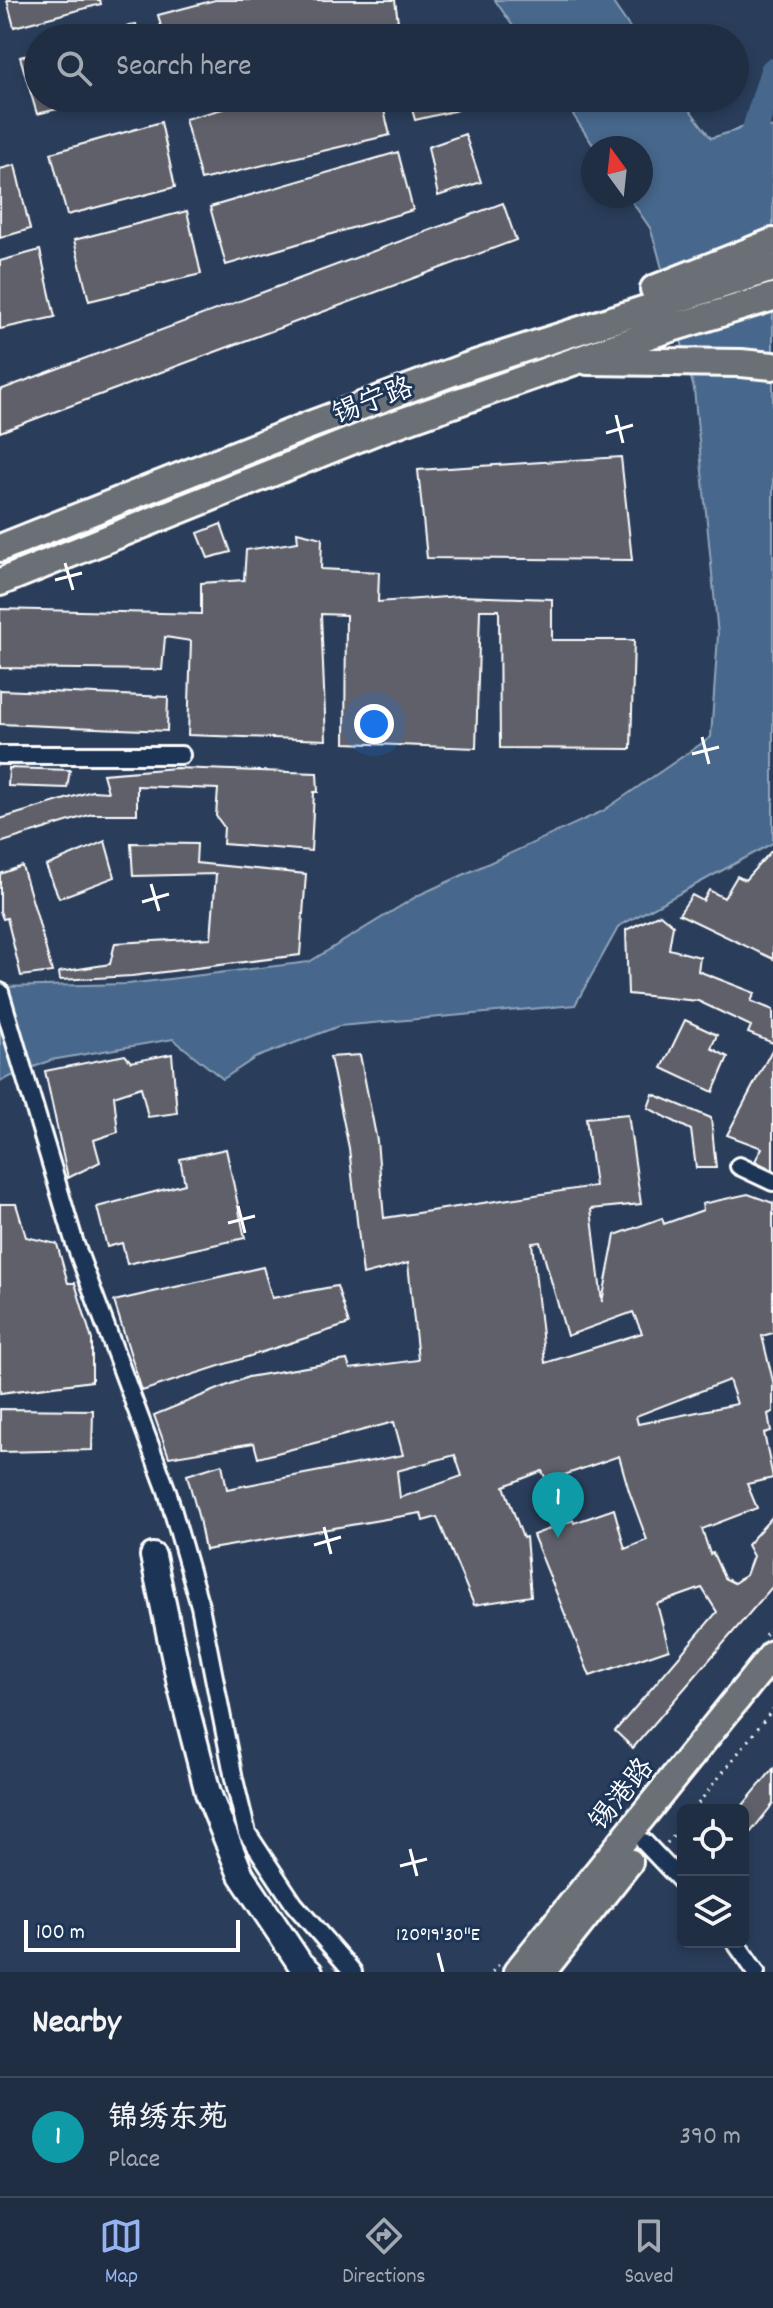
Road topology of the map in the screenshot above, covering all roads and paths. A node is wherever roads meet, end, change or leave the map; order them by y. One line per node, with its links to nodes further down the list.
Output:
1 (773, 242): 4 (main road)
2 (773, 268): 4 (main road, 锡宁路)
3 (773, 297): 5 (main road, 锡宁路)
4 (641, 302): 7 (main road, 锡宁路)
5 (573, 361): 6 (main road); 8 (main road, 锡宁路)
6 (773, 366)
7 (0, 548)
8 (0, 582)
9 (0, 755): 10 (street)
10 (181, 755)
11 (0, 992): 23 (street)
12 (739, 1166): 13 (street)
13 (773, 1182)
14 (153, 1556): 22 (street)
15 (773, 1654): 24 (main road, 锡港路)
16 (773, 1680): 19 (main road, 锡港路)
17 (773, 1709): 18 (path)
18 (698, 1804)
19 (644, 1842): 20 (street); 25 (main road, 锡港路)
20 (677, 1877)
21 (739, 1948): 26 (street)
22 (310, 1972)
23 (353, 1972)
24 (517, 1972)
25 (542, 1972)
26 (756, 1972)

